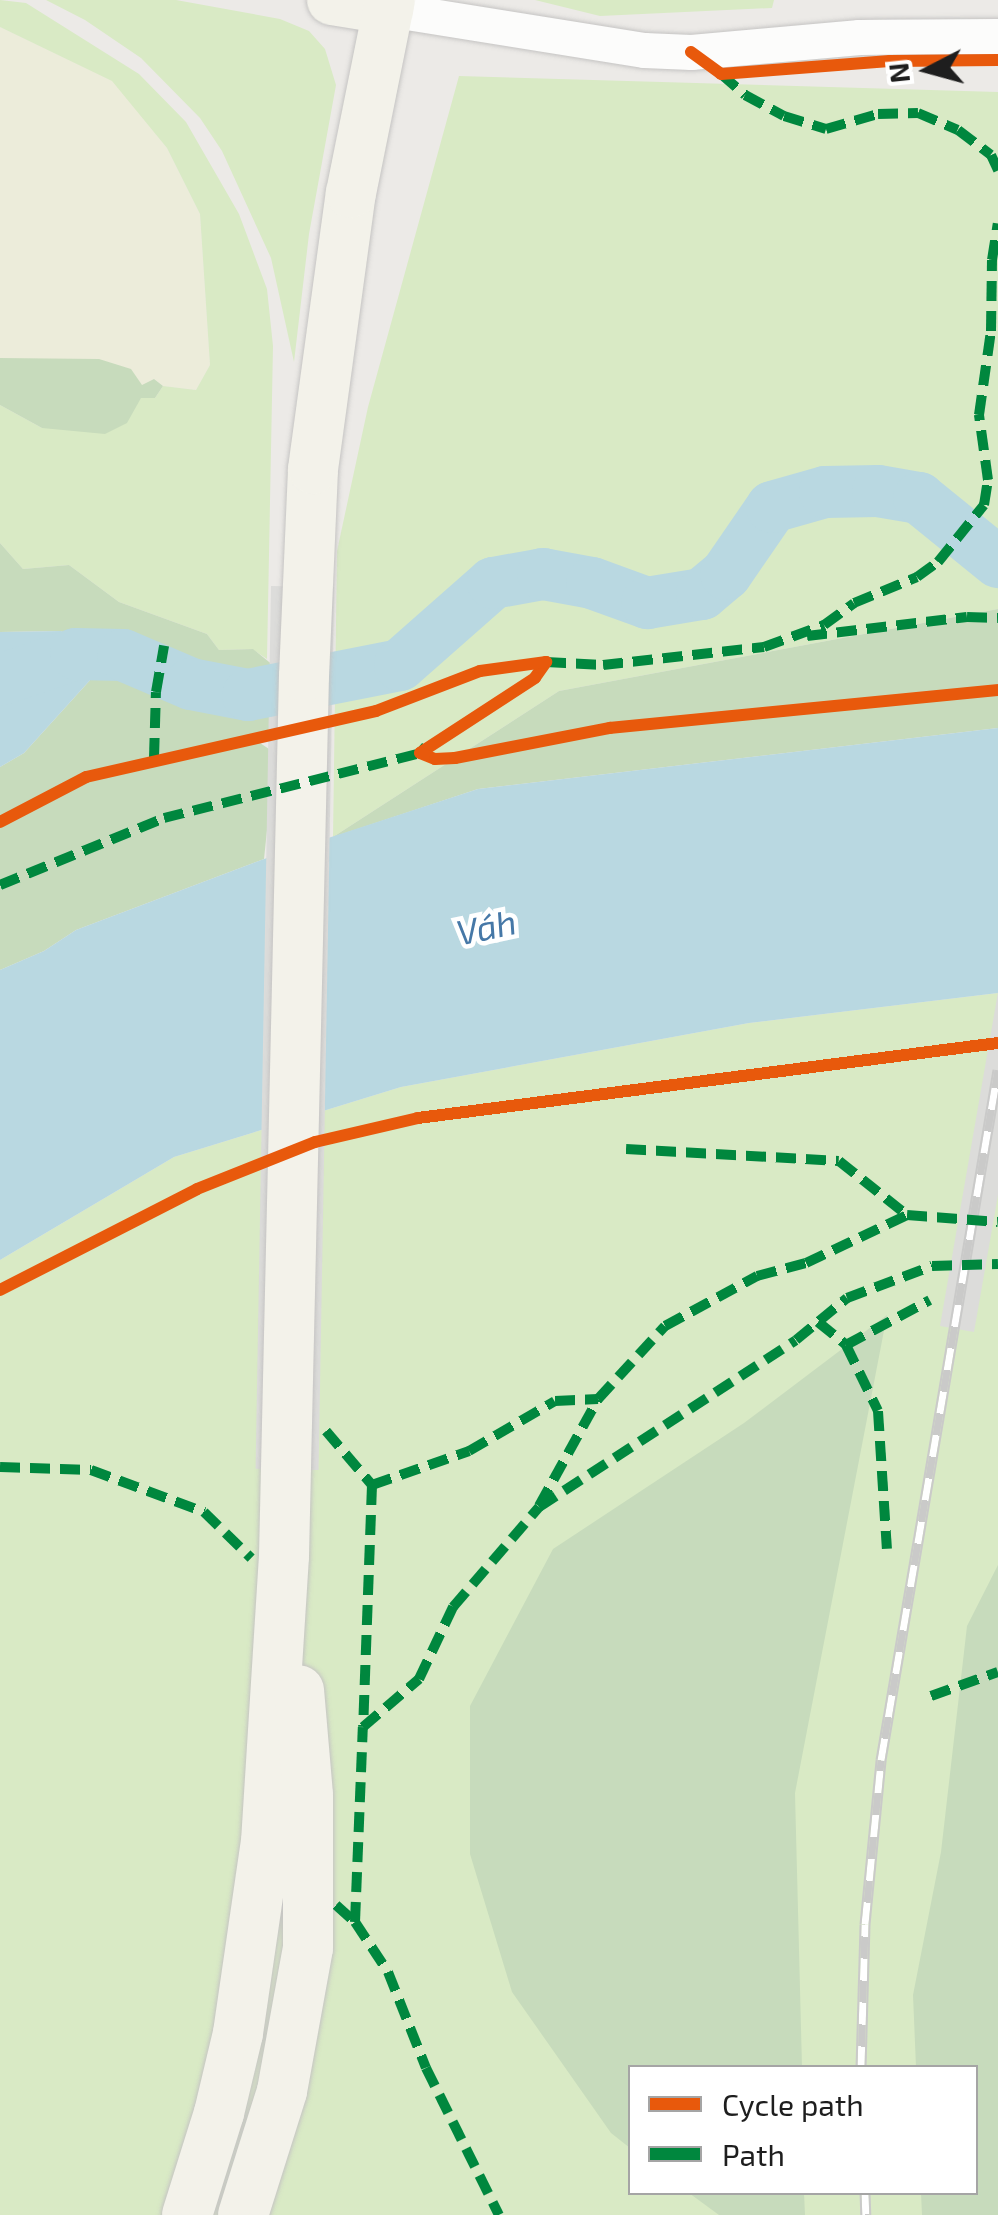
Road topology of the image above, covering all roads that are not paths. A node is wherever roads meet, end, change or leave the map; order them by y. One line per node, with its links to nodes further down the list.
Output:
1 (332, 0): 2 (main road)
2 (389, 4): 3 (street); 5 (main road)
3 (952, 17): 4 (street)
4 (998, 36)
5 (284, 1556): 6 (main road); 7 (main road)
6 (187, 2215)
7 (243, 2215)

